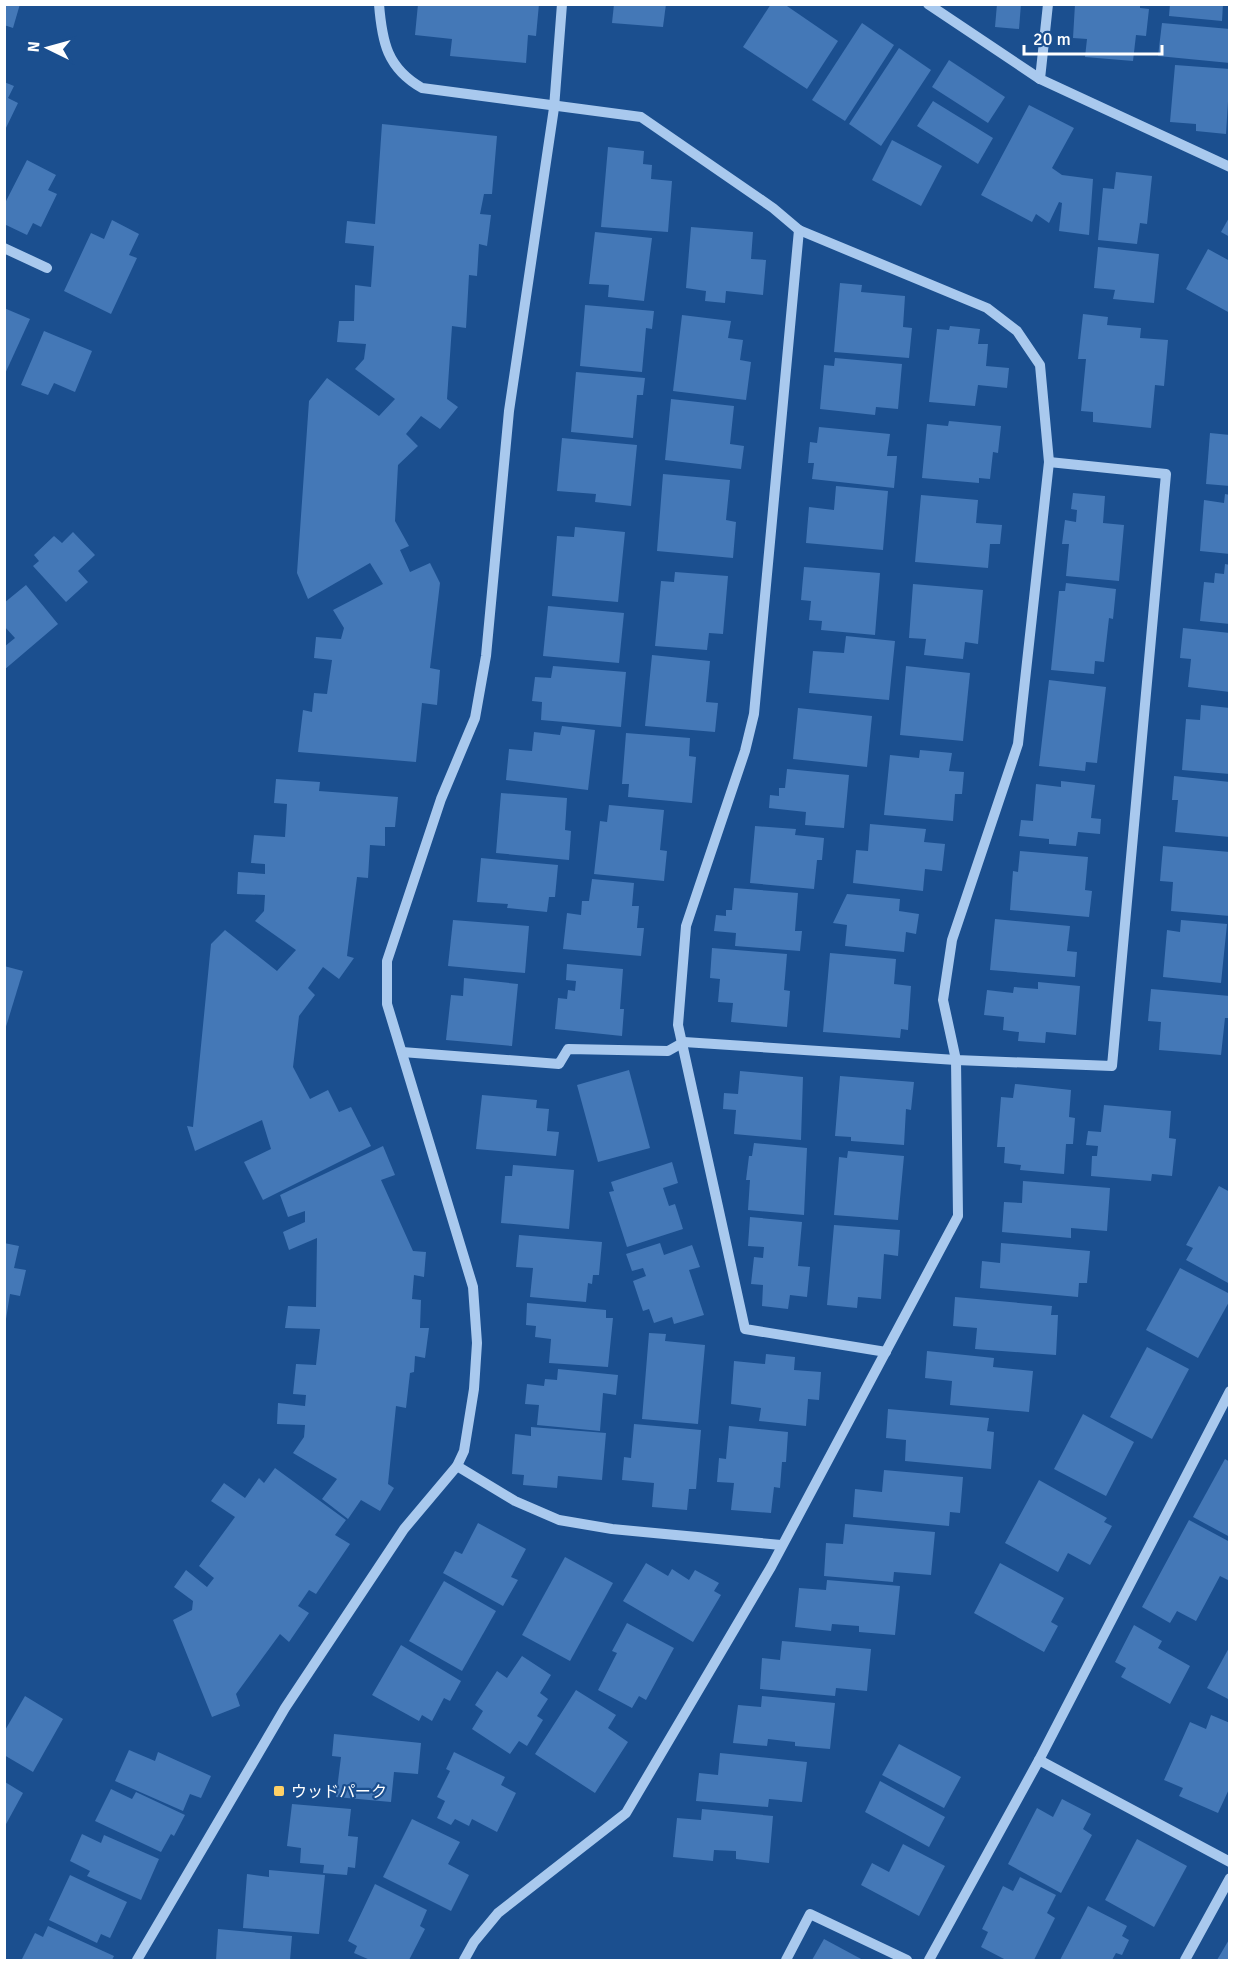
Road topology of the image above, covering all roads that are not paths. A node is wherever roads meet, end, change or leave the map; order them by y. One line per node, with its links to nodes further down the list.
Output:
1 (379, 4): 6 (street)
2 (562, 4): 6 (street)
3 (928, 4): 5 (street)
4 (1048, 4): 5 (street)
5 (1040, 79): 7 (street)
6 (554, 108): 8 (street); 13 (street)
7 (1230, 167)
8 (799, 230): 11 (street); 12 (street)
9 (4, 248): 10 (street)
10 (47, 268)
11 (1049, 462): 14 (street); 14 (street)
12 (684, 1042): 13 (street); 14 (street); 15 (street)
13 (402, 1052): 17 (street)
14 (956, 1060): 15 (street)
15 (886, 1352): 18 (street)
16 (1230, 1391): 19 (street)
17 (457, 1466): 18 (street); 22 (street)
18 (781, 1545): 23 (street)
19 (1039, 1760): 20 (street); 26 (street)
20 (1230, 1862)
21 (1230, 1878): 27 (street)
22 (137, 1960)
23 (464, 1960)
24 (786, 1960): 25 (street)
25 (907, 1960)
26 (929, 1960)
27 (1185, 1960)

